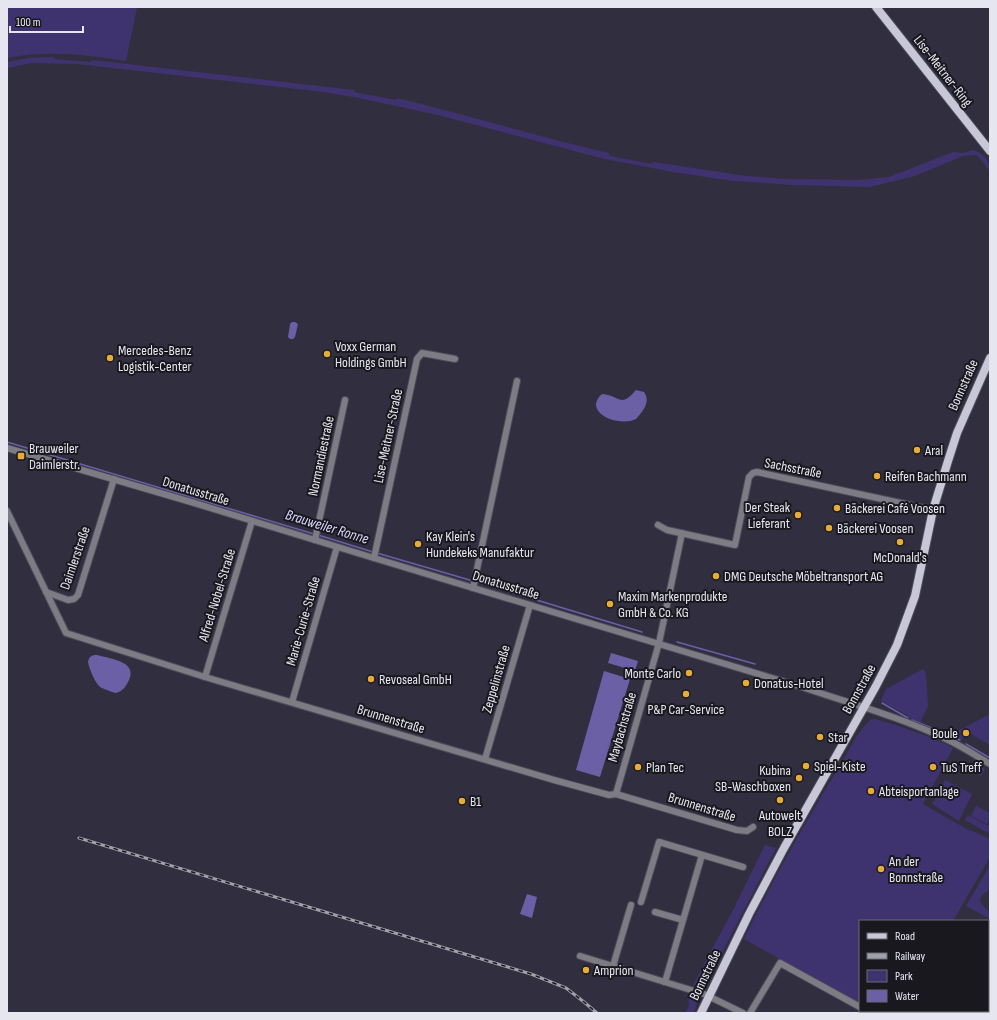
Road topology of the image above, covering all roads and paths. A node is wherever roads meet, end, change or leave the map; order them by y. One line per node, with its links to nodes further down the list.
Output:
1 (876, 7): 2 (main road, Lise-Meitner-Ring)
2 (990, 151)
3 (990, 358): 10 (main road, Bonnstraße)
4 (455, 360): 16 (street, Lise-Meitner-Straße)
5 (517, 381): 17 (street)
6 (345, 400): 14 (street, Normandiestraße)
7 (7, 448): 8 (street, Donatusstraße)
8 (114, 479): 11 (street, Donatusstraße); 18 (street, Daimlerstraße)
9 (7, 510): 18 (street, Daimlerstraße)
10 (933, 510): 13 (street, Sachsstraße); 23 (main road, Bonnstraße)
11 (252, 521): 14 (street, Donatusstraße); 21 (street, Alfred-Nobel-Straße)
12 (658, 525): 13 (street, Sachsstraße)
13 (682, 533): 20 (street, Maybachstraße)
14 (315, 539): 15 (street, Donatusstraße)
15 (337, 547): 16 (street, Donatusstraße); 22 (street, Marie-Curie-Straße)
16 (374, 557): 17 (street, Donatusstraße)
17 (474, 586): 19 (street, Donatusstraße)
18 (46, 592): 21 (street, Brunnenstraße)
19 (530, 605): 20 (street, Donatusstraße); 24 (street, Zeppelinstraße)
20 (659, 643): 23 (street, Donatusstraße); 26 (street, Maybachstraße)
21 (205, 676): 22 (street, Brunnenstraße)
22 (292, 702): 24 (street, Brunnenstraße)
23 (864, 708): 25 (street, Donatusstraße); 37 (main road, Bonnstraße)
24 (485, 759): 26 (street, Brunnenstraße)
25 (990, 764)
26 (616, 794): 27 (street, Brunnenstraße)
27 (753, 827)
28 (702, 855): 29 (street); 30 (street); 33 (street)
29 (743, 867)
30 (641, 902)
31 (631, 905): 35 (street)
32 (655, 912): 33 (street)
33 (683, 920): 36 (street)
34 (580, 956): 35 (street)
35 (613, 966): 36 (street)
36 (666, 982): 37 (street)
37 (708, 996): 39 (main road, Bonnstraße); 40 (street)
38 (859, 1006): 41 (street)
39 (701, 1013)
40 (743, 1013)
41 (750, 1013)

